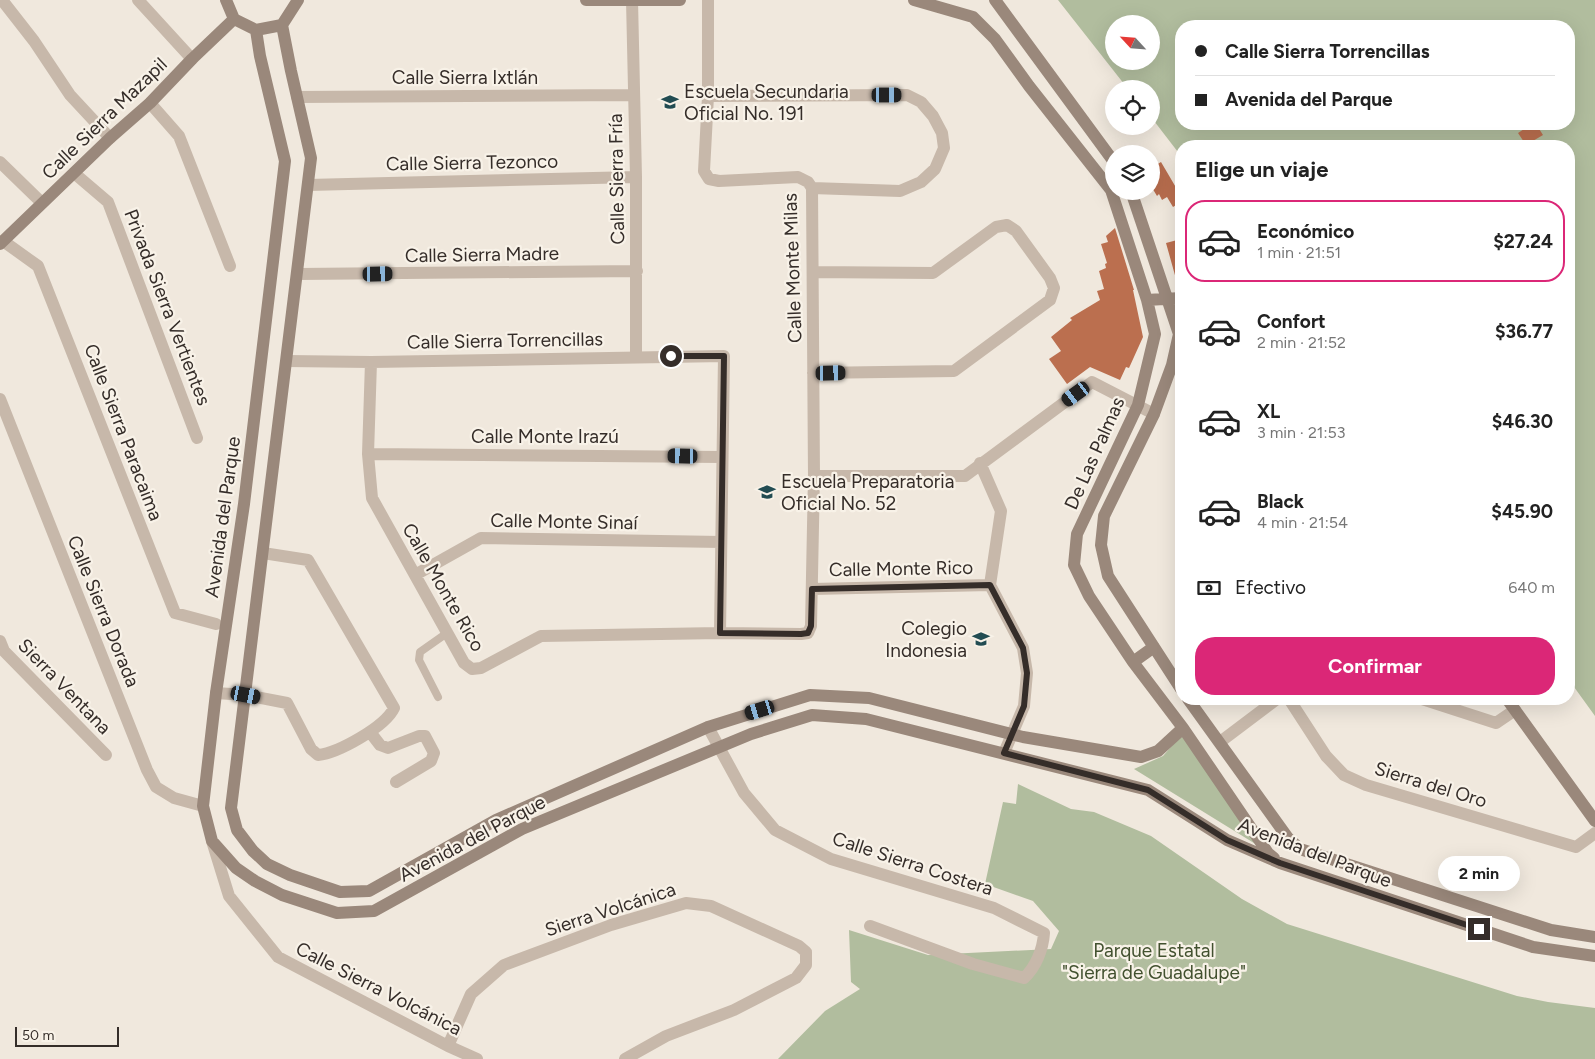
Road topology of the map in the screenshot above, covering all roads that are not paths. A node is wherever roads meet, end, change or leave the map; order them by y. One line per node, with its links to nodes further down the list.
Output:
1 (2, 0): 19 (street)
2 (138, 0): 14 (street)
3 (226, 0): 11 (street)
4 (298, 0): 12 (street)
5 (586, 0): 6 (street)
6 (632, 0): 7 (street); 15 (street, Calle Sierra Fría)
7 (680, 0)
8 (708, 0): 16 (street, Calle Monte Milas)
9 (914, 0): 24 (street, De Las Palmas)
10 (995, 0): 20 (street)
11 (234, 19): 13 (street); 14 (street, Calle Sierra Mazapil)
12 (282, 25): 13 (street); 17 (street, Avenida del Parque)
13 (256, 30): 65 (street, Avenida del Parque)
14 (192, 59): 18 (street, Calle Sierra Mazapil)
15 (633, 94): 17 (street, Calle Sierra Ixtlán); 23 (street, Calle Sierra Fría)
16 (708, 96): 26 (street, Calle Monte Milas); 26 (street)
17 (297, 97): 25 (street, Avenida del Parque)
18 (150, 103): 19 (street, Calle Sierra Mazapil); 31 (street)
19 (110, 138): 22 (street, Calle Sierra Mazapil)
20 (1105, 150)
21 (0, 162): 29 (street)
22 (74, 173): 29 (street, Calle Sierra Mazapil); 47 (street, Privada Sierra Vertientes)
23 (636, 177): 25 (street, Calle Sierra Tezonco); 32 (street, Calle Sierra Fría)
24 (1105, 180)
25 (308, 185): 34 (street, Avenida del Parque)
26 (812, 188): 33 (street, Calle Monte Milas)
27 (1115, 200): 36 (street, De Las Palmas)
28 (1134, 200): 37 (street, De Las Palmas)
29 (42, 204): 30 (street, Calle Sierra Mazapil)
30 (2, 243): 57 (street, Calle Sierra Paracaima)
31 (230, 266)
32 (637, 271): 34 (street, Calle Sierra Madre); 40 (street, Calle Sierra Fría)
33 (813, 272): 43 (street, Calle Monte Milas); 43 (street)
34 (298, 274): 41 (street, Avenida del Parque)
35 (1175, 299): 37 (street)
36 (1147, 300): 37 (street); 45 (street, De Las Palmas)
37 (1168, 300): 38 (street, De Las Palmas)
38 (1175, 324)
39 (1175, 349): 46 (street, De Las Palmas)
40 (636, 357): 42 (street, Calle Sierra Torrencillas); 49 (street, Calle Sierra Torrencillas)
41 (287, 361): 42 (street, Calle Sierra Torrencillas); 53 (street, Avenida del Parque)
42 (371, 362): 48 (street, Calle Monte Rico)
43 (813, 373): 51 (street, Calle Monte Milas)
44 (0, 400): 83 (street, Calle Sierra Dorada)
45 (1138, 406): 46 (street); 50 (street); 63 (street, De Las Palmas)
46 (1154, 414): 62 (street, De Las Palmas)
47 (197, 438)
48 (368, 454): 49 (street, Calle Monte Irazú); 54 (street, Calle Monte Rico)
49 (722, 456): 52 (street)
50 (980, 463): 51 (street); 55 (street, Calle Monte Rico)
51 (814, 476): 56 (street, Calle Monte Milas)
52 (721, 542): 54 (street, Calle Monte Sinaí); 59 (street)
53 (263, 554): 66 (street, Avenida del Parque); 76 (street)
54 (415, 575): 58 (street, Calle Monte Rico)
55 (990, 585): 56 (street, Calle Monte Rico); 77 (street, Calle Monte Rico)
56 (812, 589): 60 (street, Calle Monte Milas)
57 (216, 624)
58 (447, 633): 59 (street, Calle Monte Rico); 67 (lane)
59 (720, 633): 60 (street, Calle Monte Rico)
60 (808, 633)
61 (0, 642): 81 (street, Sierra Ventana)
62 (1154, 647): 63 (street); 64 (street, De Las Palmas)
63 (1133, 662): 75 (street, De Las Palmas)
64 (1175, 680)
65 (216, 693): 66 (street); 83 (street, Avenida del Parque)
66 (246, 695): 76 (street); 84 (street, Avenida del Parque)
67 (438, 697)
68 (1192, 705): 78 (street, Avenida del Parque)
69 (1269, 705): 78 (street)
70 (1293, 705): 86 (street, Sierra del Oro)
71 (1440, 705): 73 (street)
72 (1511, 705): 73 (street)
73 (1515, 710): 85 (street)
74 (708, 726): 77 (street, Avenida del Parque); 79 (street, Calle Sierra Costera); 84 (street, Avenida del Parque)
75 (1183, 728): 77 (street, Avenida del Parque); 89 (street, De Las Palmas)
76 (370, 732): 82 (street)
77 (1012, 734): 80 (street, Calle Monte Rico)
78 (1220, 742): 90 (street, Avenida del Parque)
79 (718, 747): 80 (street, Avenida del Parque); 87 (street, Avenida del Parque); 92 (street, Calle Sierra Costera)
80 (1004, 753): 89 (street, Avenida del Parque)
81 (106, 755)
82 (396, 782)
83 (204, 806): 88 (street, Avenida del Parque)
84 (496, 820): 87 (street)
85 (1595, 821)
86 (1595, 833)
87 (506, 838): 88 (street, Avenida del Parque)
88 (212, 841): 95 (street, Calle Sierra Volcánica)
89 (1280, 863): 91 (street, Avenida del Parque)
90 (1358, 868): 91 (street); 93 (street, Avenida del Parque)
91 (1352, 887): 94 (street, Avenida del Parque)
92 (870, 926)
93 (1595, 937)
94 (1595, 956)
95 (448, 1046): 96 (street, Calle Sierra Volcánica); 97 (street, Sierra Volcánica)
96 (477, 1059)
97 (625, 1059)

